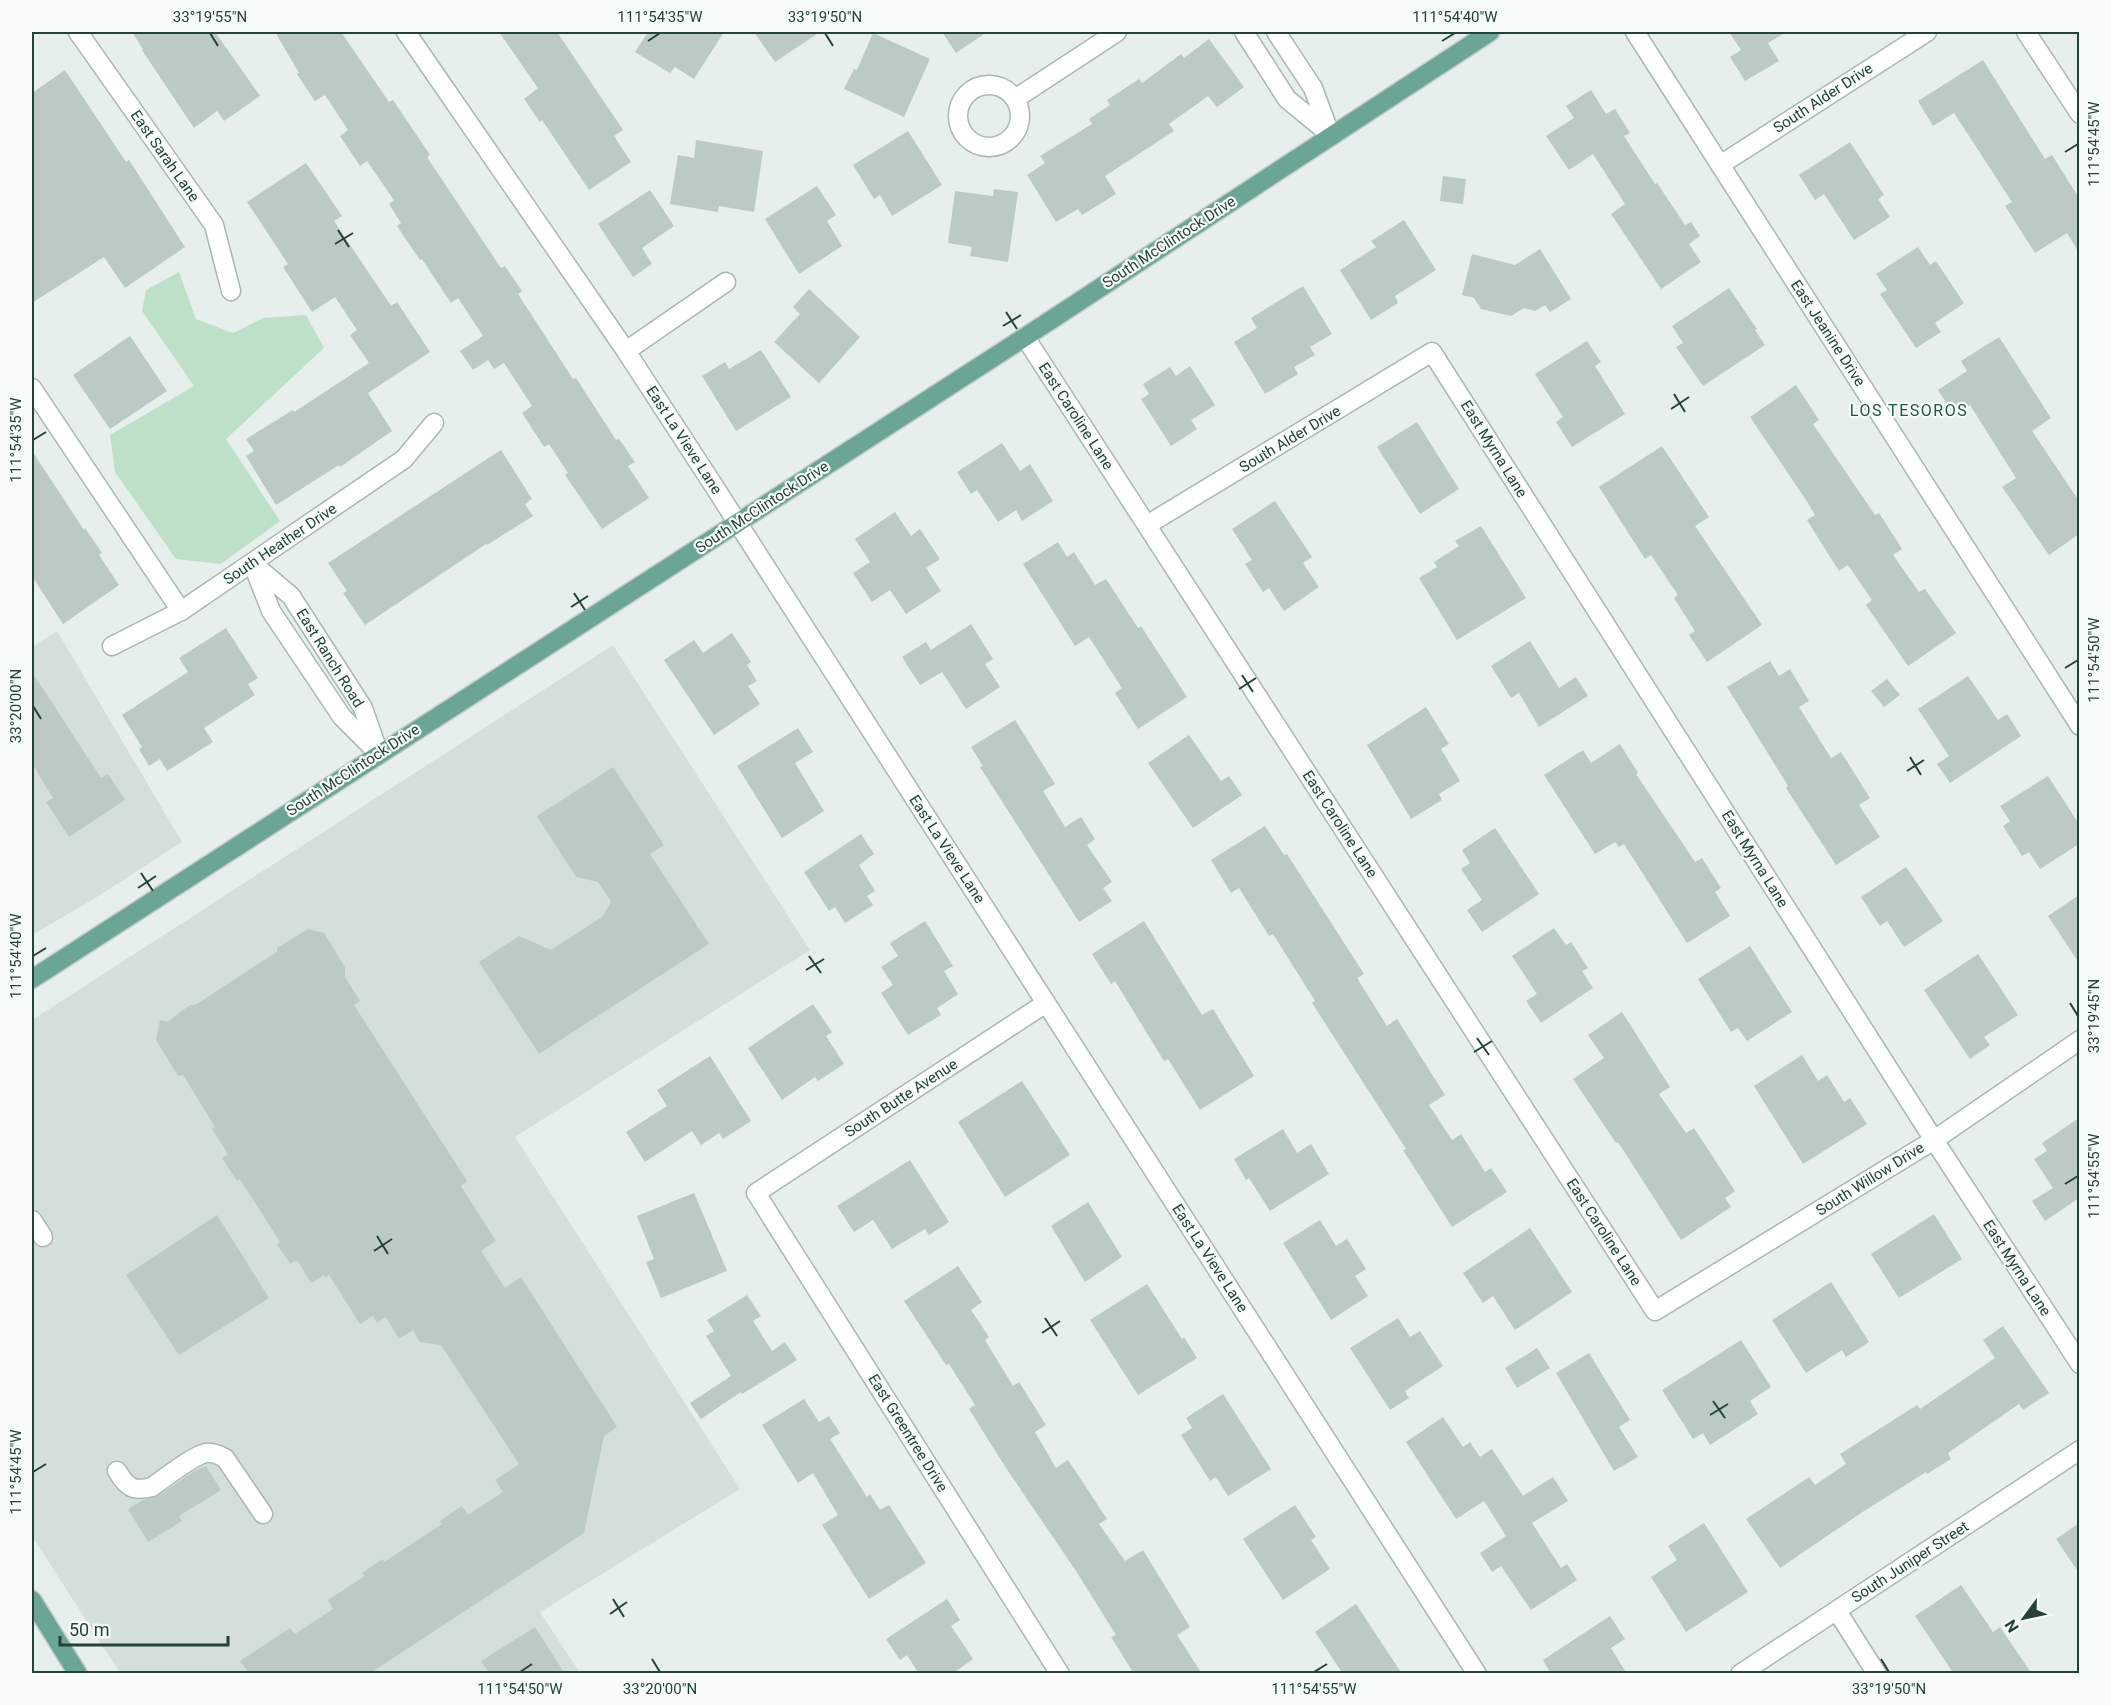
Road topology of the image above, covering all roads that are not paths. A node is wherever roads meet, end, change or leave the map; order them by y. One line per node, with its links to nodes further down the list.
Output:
1 (78, 32): 15 (street, East Sarah Lane)
2 (406, 32): 17 (street, East La Vieve Lane)
3 (1117, 32): 10 (street)
4 (1244, 32): 12 (street)
5 (1276, 32): 12 (street)
6 (1490, 32): 12 (main road, South McClintock Drive)
7 (1635, 32): 13 (street, East Jeanine Drive)
8 (1927, 32): 13 (street, South Alder Drive)
9 (2026, 32): 11 (street)
10 (1015, 99)
11 (2079, 114)
12 (1331, 135): 16 (main road, South McClintock Drive)
13 (1720, 165): 26 (street, East Jeanine Drive)
14 (726, 282): 17 (street)
15 (231, 291)
16 (1025, 337): 21 (main road, South McClintock Drive); 22 (street, East Caroline Lane)
17 (626, 351): 21 (street, East La Vieve Lane)
18 (1432, 352): 22 (street, South Alder Drive); 31 (street, East Myrna Lane)
19 (32, 388): 24 (street)
20 (434, 423): 23 (street, South Heather Drive)
21 (737, 522): 27 (main road, South McClintock Drive); 29 (street, East La Vieve Lane)
22 (1147, 525): 35 (street, East Caroline Lane)
23 (252, 563): 24 (street, South Heather Drive); 27 (street, East Ranch Road); 27 (street, East Ranch Road)
24 (181, 611): 25 (street, South Heather Drive)
25 (112, 646)
26 (2079, 726)
27 (379, 754): 28 (main road, South McClintock Drive)
28 (32, 979)
29 (1046, 1003): 32 (street, South Butte Avenue); 44 (street, East La Vieve Lane)
30 (2079, 1040): 31 (street, South Willow Drive)
31 (1934, 1140): 35 (street, South Willow Drive); 36 (street, East Myrna Lane)
32 (756, 1193): 43 (street, East Greentree Drive)
33 (32, 1220): 34 (street)
34 (36, 1239)
35 (1655, 1311)
36 (2079, 1364)
37 (2079, 1450): 41 (street, South Juniper Street)
38 (117, 1471): 39 (street)
39 (263, 1514)
40 (32, 1600): 42 (main road)
41 (1837, 1611): 45 (street, South Juniper Street); 46 (street)
42 (78, 1674)
43 (1060, 1674)
44 (1477, 1674)
45 (1740, 1674)
46 (1877, 1674)

